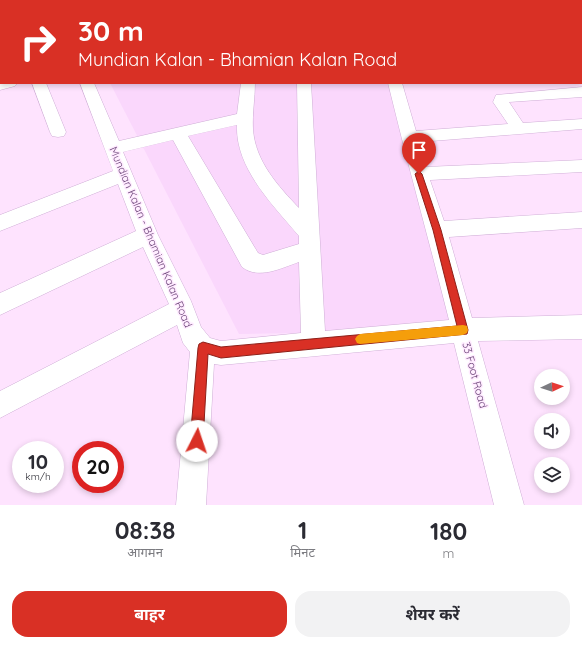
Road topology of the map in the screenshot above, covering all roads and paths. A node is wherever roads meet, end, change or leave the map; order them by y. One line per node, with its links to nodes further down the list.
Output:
1 (39, 84): 10 (street)
2 (87, 84): 13 (street, Mundian Kalan - Bhamian Kalan Road)
3 (253, 84): 7 (street)
4 (304, 84): 21 (street)
5 (395, 84): 12 (street, 33 Foot Road)
6 (582, 92): 9 (street)
7 (244, 118): 11 (street); 21 (street)
8 (582, 124): 9 (street)
9 (519, 129): 12 (street)
10 (58, 132)
11 (178, 133): 13 (street); 21 (street)
12 (409, 137): 16 (street, 33 Foot Road)
13 (113, 148): 15 (street, Mundian Kalan - Bhamian Kalan Road)
14 (582, 166): 16 (street)
15 (124, 174): 18 (street); 20 (street, Mundian Kalan - Bhamian Kalan Road)
16 (419, 174): 19 (street, 33 Foot Road)
17 (582, 220): 19 (street)
18 (0, 223)
19 (437, 230): 25 (street, 33 Foot Road)
20 (148, 235): 22 (street); 23 (street, Mundian Kalan - Bhamian Kalan Road)
21 (309, 242): 26 (street)
22 (0, 304)
23 (183, 310): 27 (street, Mundian Kalan - Bhamian Kalan Road); 28 (street)
24 (582, 327): 25 (street)
25 (463, 330): 26 (street); 30 (street, 33 Foot Road)
26 (313, 344): 27 (street)
27 (203, 348): 29 (street)
28 (0, 405)
29 (191, 505)
30 (509, 505)

